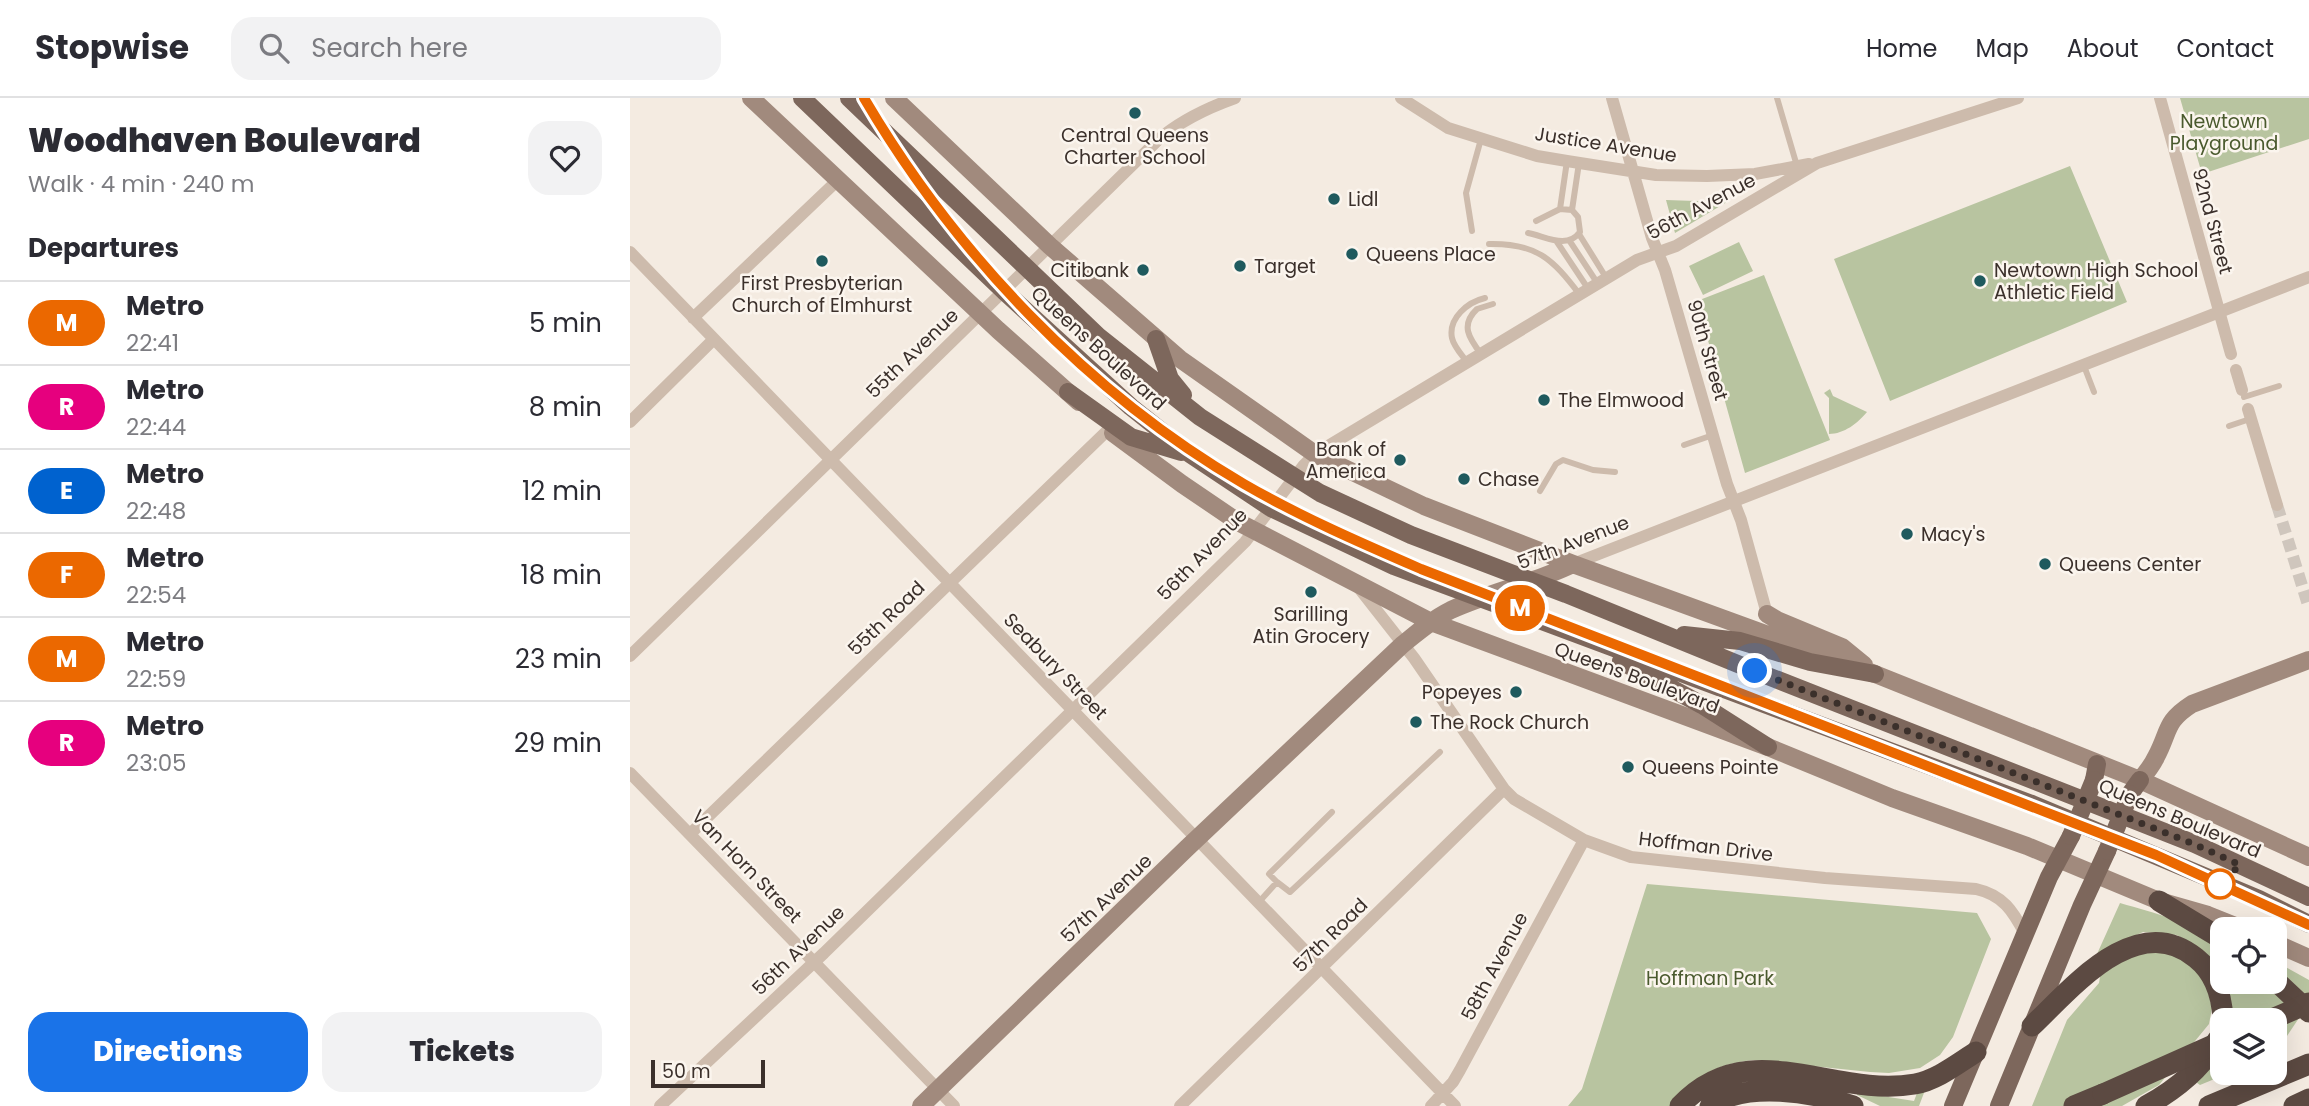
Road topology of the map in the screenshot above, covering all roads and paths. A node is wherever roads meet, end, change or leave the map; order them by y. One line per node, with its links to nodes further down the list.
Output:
1 (751, 98): 16 (street, Queens Boulevard)
2 (802, 98): 32 (main road, Queens Boulevard)
3 (849, 98): 29 (main road, Queens Boulevard)
4 (894, 98): 26 (street, Queens Boulevard)
5 (1235, 98): 26 (street, 55th Avenue)
6 (1401, 98): 11 (street, Justice Avenue)
7 (1612, 98): 15 (street, 90th Street)
8 (1777, 98): 14 (lane)
9 (2018, 98): 13 (street, 56th Avenue)
10 (2160, 98): 36 (street, 92nd Street)
11 (1481, 138): 12 (street, Justice Avenue); 20 (lane)
12 (1573, 162): 15 (street, Justice Avenue); 17 (lane); 18 (lane)
13 (1817, 163): 14 (street, Justice Avenue); 28 (street, 56th Avenue)
14 (1797, 166): 15 (street, Justice Avenue)
15 (1633, 172): 28 (street, 90th Street)
16 (839, 179): 35 (street, Queens Boulevard); 37 (street)
17 (1560, 209): 18 (lane); 19 (lane)
18 (1572, 210): 22 (lane)
19 (1536, 221)
20 (1472, 231)
21 (1528, 233): 24 (lane)
22 (1579, 234): 23 (lane); 31 (lane)
23 (1569, 240): 24 (lane); 31 (lane)
24 (1557, 242): 31 (lane)
25 (1489, 244): 31 (lane)
26 (1050, 246): 29 (street, 55th Avenue); 39 (street, Queens Boulevard)
27 (630, 252): 37 (street, Seabury Street)
28 (1658, 253): 31 (street, 56th Avenue); 53 (street, 90th Street)
29 (1026, 269): 32 (street, 55th Avenue); 49 (main road, Queens Boulevard)
30 (2309, 277): 36 (street, 57th Avenue)
31 (1593, 287): 40 (street, 56th Avenue)
32 (1004, 291): 35 (street, 55th Avenue); 55 (main road, Queens Boulevard)
33 (1485, 298): 42 (lane)
34 (1493, 304): 40 (lane)
35 (981, 313): 47 (street, Queens Boulevard); 57 (street, 55th Avenue)
36 (2218, 313): 41 (street, 92nd Street); 43 (street, 57th Avenue)
37 (693, 318): 38 (street, Seabury Street)
38 (714, 339): 50 (street); 57 (street, Seabury Street)
39 (1156, 339): 49 (main road); 56 (street, Queens Boulevard)
40 (1481, 354): 42 (street, 56th Avenue)
41 (2231, 354)
42 (1467, 362): 56 (street, 56th Avenue)
43 (2084, 366): 46 (lane); 61 (street, 57th Avenue)
44 (2236, 370): 48 (street)
45 (2279, 386): 48 (lane)
46 (2094, 391)
47 (1068, 392): 52 (street, Queens Boulevard); 55 (main road)
48 (2246, 404): 51 (lane); 62 (street)
49 (1200, 417): 59 (main road, Queens Boulevard)
50 (630, 422)
51 (2229, 426)
52 (1109, 429): 64 (street, Queens Boulevard); 67 (street, 55th Road)
53 (1713, 435): 54 (lane); 61 (street, 90th Street)
54 (1684, 444)
55 (1190, 454): 63 (main road, Queens Boulevard)
56 (1315, 454): 59 (street, 56th Avenue); 65 (street, Queens Boulevard)
57 (831, 460): 67 (street, Seabury Street); 75 (street, 55th Avenue)
58 (1615, 472): 60 (lane)
59 (1294, 478): 63 (street, 56th Avenue); 66 (main road, Queens Boulevard)
60 (1540, 491)
61 (1734, 503): 65 (street, 57th Avenue); 70 (street, 90th Street)
62 (2277, 505)
63 (1271, 508): 64 (street, 56th Avenue); 69 (main road, Queens Boulevard)
64 (1254, 531): 68 (street, Queens Boulevard); 78 (street, 56th Avenue)
65 (1573, 564): 66 (street, 57th Avenue); 77 (street, Queens Boulevard)
66 (1533, 582): 69 (street, 57th Avenue); 73 (main road, Queens Boulevard)
67 (949, 583): 78 (street, Seabury Street); 86 (street, 55th Road)
68 (1357, 585): 71 (street, Queens Boulevard); 74 (street, Hoffman Drive)
69 (1480, 598): 71 (street, 57th Avenue); 72 (main road, Queens Boulevard)
70 (1767, 614): 77 (street)
71 (1431, 622): 74 (street, 57th Avenue); 79 (street, Queens Boulevard)
72 (1568, 632): 79 (main road); 97 (main road, Queens Boulevard)
73 (1663, 633): 77 (main road); 93 (main road, Queens Boulevard)
74 (1402, 645): 84 (street, Hoffman Drive); 87 (street, 57th Avenue)
75 (630, 656)
76 (2309, 660): 83 (street)
77 (1875, 674): 81 (street, Queens Boulevard)
78 (1073, 711): 87 (street, Seabury Street); 102 (street, 56th Avenue)
79 (1768, 747): 90 (street, Queens Boulevard)
80 (1440, 752): 92 (lane)
81 (2095, 772): 83 (street, Queens Boulevard); 90 (main road, bridge)
82 (630, 773): 86 (street, Van Horn Street)
83 (2135, 787): 89 (street, Queens Boulevard); 91 (main road, bridge)
84 (1504, 789): 88 (street, Hoffman Drive); 103 (street, 57th Road)
85 (1332, 812): 92 (lane)
86 (690, 834): 102 (street, Van Horn Street)
87 (1197, 839): 95 (street, Seabury Street); 114 (street, 57th Avenue)
88 (1584, 840): 99 (street, Hoffman Drive); 115 (street, 58th Avenue)
89 (2309, 856)
90 (2058, 860): 91 (street, Queens Boulevard); 99 (main road)
91 (2096, 876): 94 (street, Queens Boulevard); 109 (main road)
92 (1277, 883): 95 (lane)
93 (2309, 897)
94 (2159, 901): 96 (street, Queens Boulevard); 98 (highway)
95 (1258, 903): 103 (street, Seabury Street)
96 (2213, 917)
97 (2309, 924)
98 (2210, 932)
99 (2025, 934): 111 (main road)
100 (2287, 948): 101 (street)
101 (2309, 958)
102 (814, 963): 114 (street, Van Horn Street); 117 (street, 56th Avenue)
103 (1322, 970): 115 (street, Seabury Street); 120 (street, 57th Road)
104 (2287, 991): 107 (highway)
105 (2309, 1003): 108 (highway, bridge)
106 (2222, 1008): 109 (highway)
107 (2309, 1012)
108 (2287, 1013)
109 (2032, 1026): 127 (main road)
110 (2210, 1046): 128 (highway, bridge)
111 (1976, 1052): 123 (highway); 126 (main road)
112 (2210, 1052): 129 (highway)
113 (2304, 1066): 130 (highway)
114 (938, 1090): 118 (street, 57th Avenue); 119 (street, Van Horn Street)
115 (1443, 1093): 121 (street, 58th Avenue); 122 (street, Seabury Street)
116 (2309, 1099): 131 (highway)
117 (660, 1106)
118 (921, 1106)
119 (954, 1106)
120 (1180, 1106)
121 (1431, 1106)
122 (1455, 1106)
123 (1680, 1106)
124 (1710, 1106): 125 (highway)
125 (1853, 1106)
126 (1953, 1106)
127 (1998, 1106)
128 (2074, 1106)
129 (2146, 1106)
130 (2209, 1106)
131 (2294, 1106)

